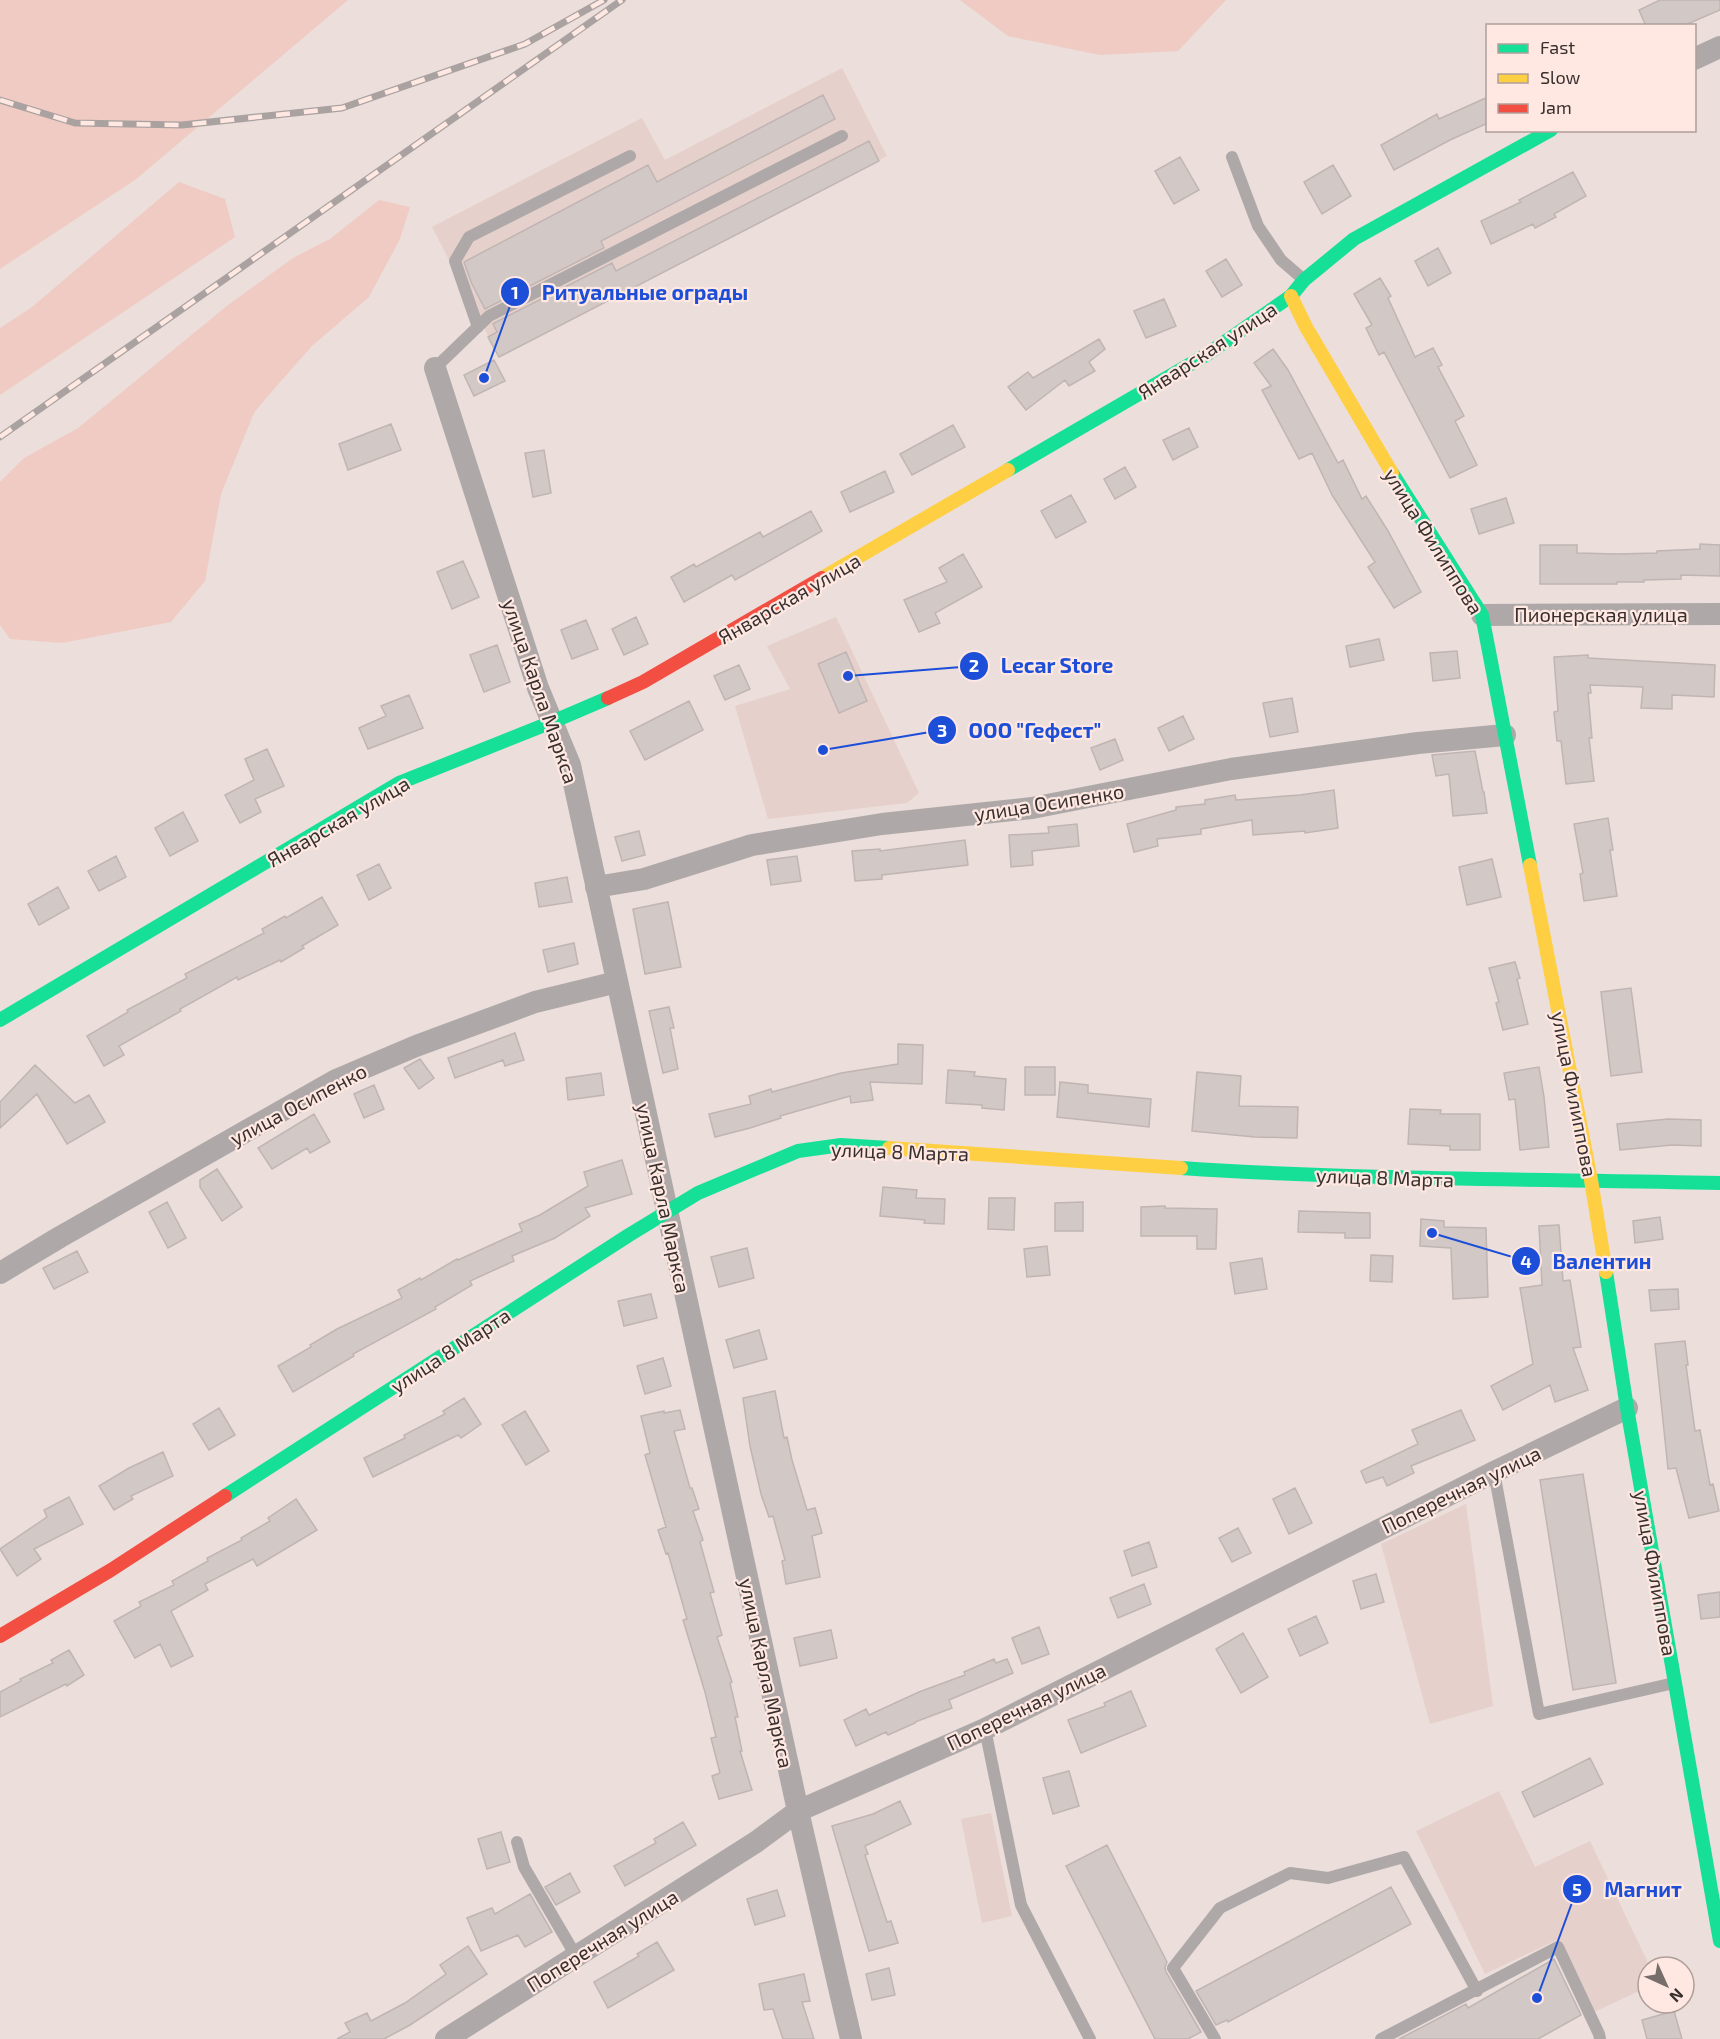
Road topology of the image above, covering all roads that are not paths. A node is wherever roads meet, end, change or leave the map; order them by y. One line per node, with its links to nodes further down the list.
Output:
1 (1720, 47): 2 (street)
2 (1696, 59)
3 (1547, 132): 7 (street, Январская улица)
4 (842, 136): 9 (lane)
5 (630, 156): 9 (lane)
6 (1232, 157): 7 (lane)
7 (1304, 280): 8 (street, Январская улица)
8 (1291, 296): 12 (street, улица Филиппова); 13 (street, Январская улица)
9 (478, 327): 10 (lane)
10 (435, 368): 13 (street, улица Карла Маркса)
11 (1720, 614): 12 (street, Пионерская улица)
12 (1482, 615): 14 (street, улица Филиппова)
13 (552, 722): 15 (street, улица Карла Маркса); 17 (street, Январская улица)
14 (1505, 735): 15 (street, улица Осипенко); 18 (street, улица Филиппова)
15 (596, 887): 16 (street, улица Карла Маркса)
16 (617, 982): 20 (street, улица Карла Маркса); 21 (street, улица Осипенко)
17 (0, 1020)
18 (1591, 1180): 19 (street, улица 8 Марта); 20 (street, улица 8 Марта); 22 (street, улица Филиппова)
19 (1720, 1183)
20 (667, 1213): 24 (street, улица 8 Марта); 27 (street, улица Карла Маркса)
21 (0, 1273)
22 (1627, 1408): 23 (street, Поперечная улица); 25 (street, улица Филиппова)
23 (1494, 1472): 25 (lane); 26 (street, Поперечная улица)
24 (0, 1636)
25 (1675, 1682): 29 (street, улица Филиппова)
26 (985, 1729): 27 (street, Поперечная улица); 34 (lane)
27 (798, 1811): 30 (street, Поперечная улица); 33 (street, улица Карла Маркса)
28 (517, 1842): 30 (lane)
29 (1720, 1941)
30 (576, 1956): 32 (street, Поперечная улица)
31 (1477, 1991): 35 (lane); 36 (lane); 37 (lane)
32 (446, 2039)
33 (851, 2039)
34 (1090, 2039)
35 (1215, 2039)
36 (1381, 2039)
37 (1600, 2039)

